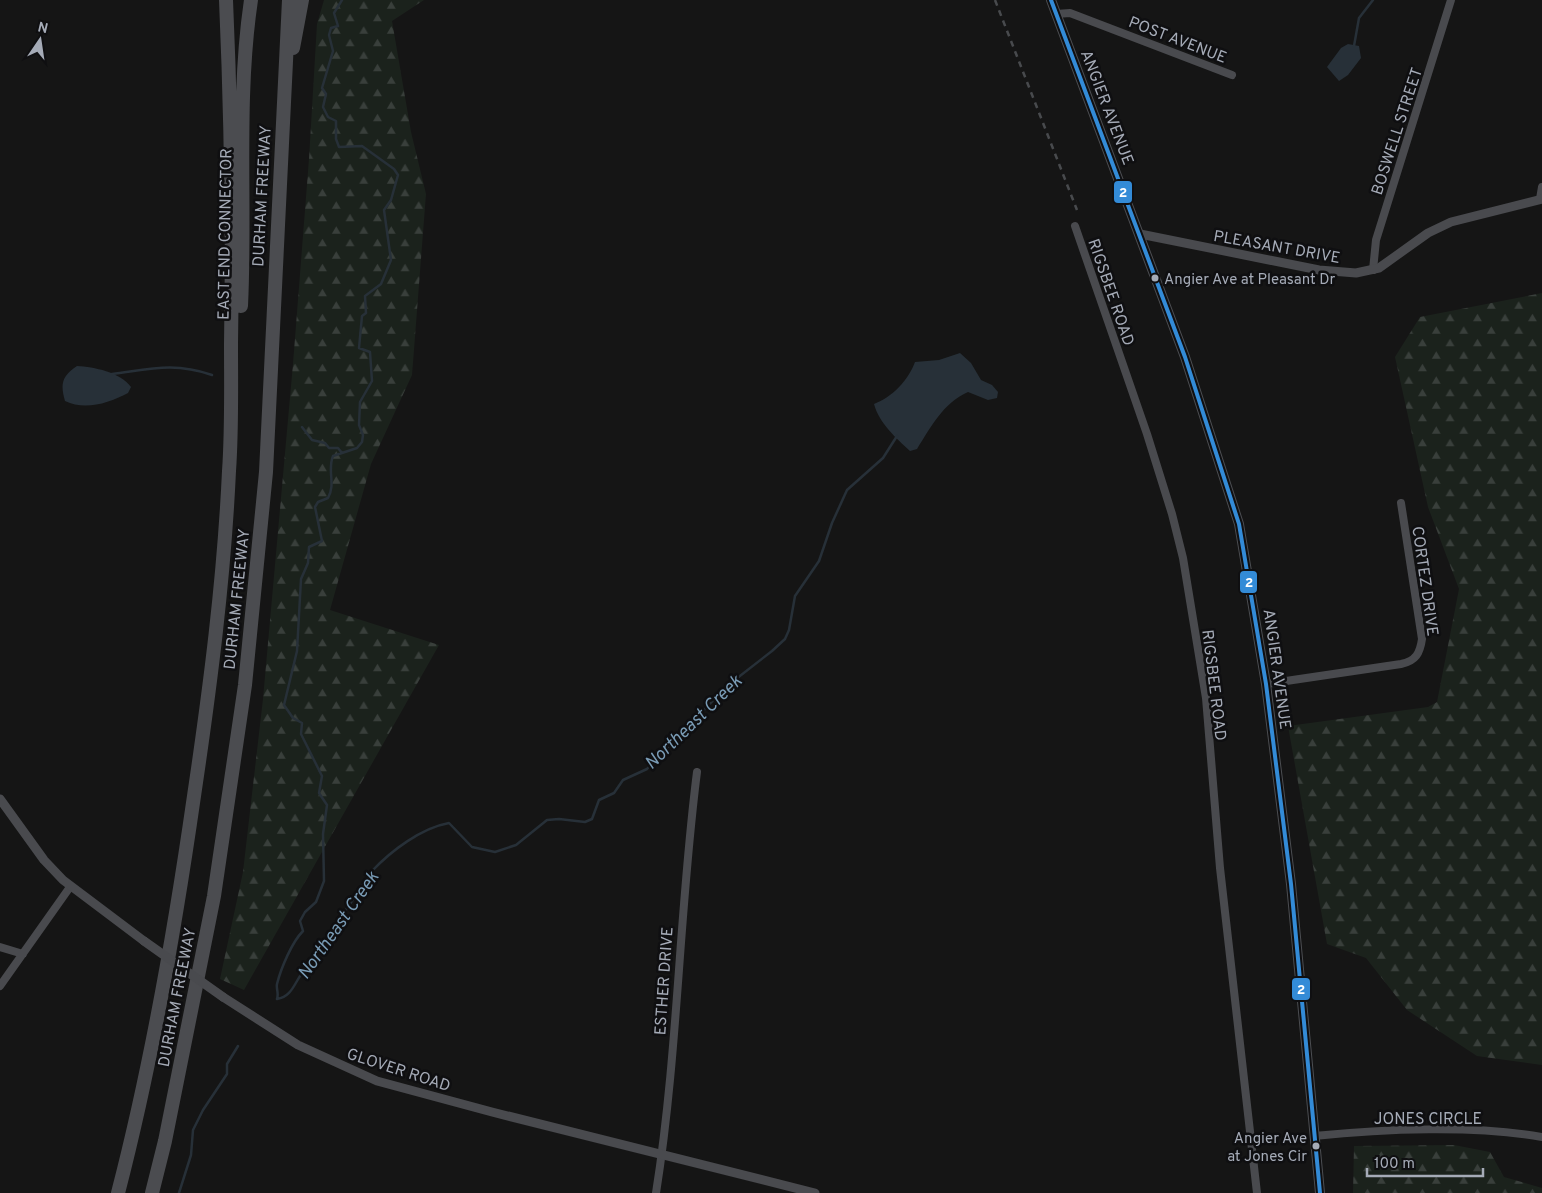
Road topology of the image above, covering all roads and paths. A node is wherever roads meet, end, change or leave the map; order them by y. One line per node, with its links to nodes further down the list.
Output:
1 (226, 0): 15 (highway, DURHAM FREEWAY)
2 (251, 0): 15 (highway, EAST END CONNECTOR)
3 (289, 0): 9 (highway, DURHAM FREEWAY)
4 (302, 0): 9 (highway)
5 (1051, 0): 7 (main road, ANGIER AVENUE)
6 (1451, 0): 14 (street, BOSWELL STREET)
7 (1056, 14): 8 (street, POST AVENUE); 13 (main road, ANGIER AVENUE)
8 (1232, 75)
9 (282, 118): 28 (highway, DURHAM FREEWAY)
10 (1542, 187): 11 (street)
11 (1541, 199): 14 (street, PLEASANT DRIVE)
12 (1075, 226): 31 (street, RIGSBEE ROAD)
13 (1140, 234): 14 (street, PLEASANT DRIVE); 17 (main road, ANGIER AVENUE)
14 (1373, 270)
15 (230, 470): 27 (highway, DURHAM FREEWAY)
16 (1401, 503): 17 (street, CORTEZ DRIVE)
17 (1266, 684): 24 (main road, ANGIER AVENUE)
18 (697, 772): 26 (street, ESTHER DRIVE)
19 (0, 799): 20 (street, GLOVER ROAD)
20 (70, 887): 22 (street); 26 (street, GLOVER ROAD, bridge)
21 (0, 947): 22 (street)
22 (22, 954): 23 (street)
23 (0, 986)
24 (1314, 1136): 25 (street, JONES CIRCLE); 32 (main road, ANGIER AVENUE)
25 (1542, 1137)
26 (661, 1154): 29 (street, ESTHER DRIVE); 30 (street, GLOVER ROAD)
27 (118, 1193)
28 (152, 1193)
29 (656, 1193)
30 (815, 1193)
31 (1257, 1193)
32 (1320, 1193)

